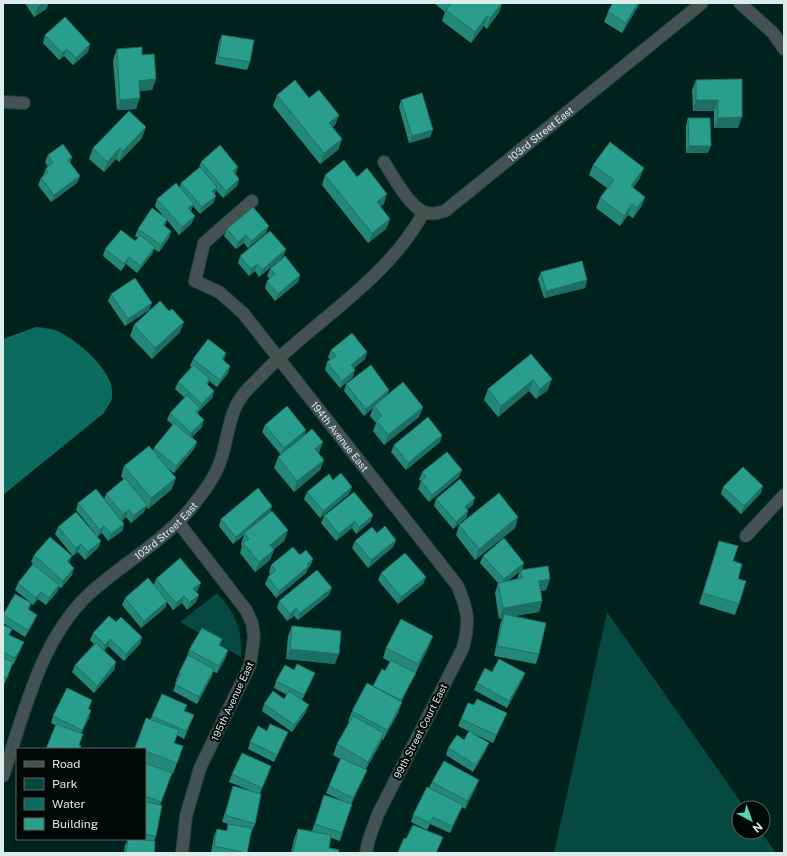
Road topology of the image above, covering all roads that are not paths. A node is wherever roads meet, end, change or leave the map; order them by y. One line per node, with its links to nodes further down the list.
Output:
1 (702, 3): 8 (street, 103rd Street East)
2 (740, 3): 3 (street)
3 (784, 49)
4 (3, 102): 5 (street)
5 (24, 103)
6 (384, 162): 8 (street)
7 (252, 201): 9 (street, 194th Avenue East)
8 (424, 212): 9 (street, 103rd Street East)
9 (279, 358): 11 (street, 103rd Street East); 13 (street, 194th Avenue East)
10 (784, 495): 12 (street)
11 (178, 522): 14 (street, 103rd Street East); 15 (street, 195th Avenue East)
12 (746, 536)
13 (467, 609): 16 (street, 99th Street Court East)
14 (3, 776)
15 (182, 853)
16 (366, 853)

